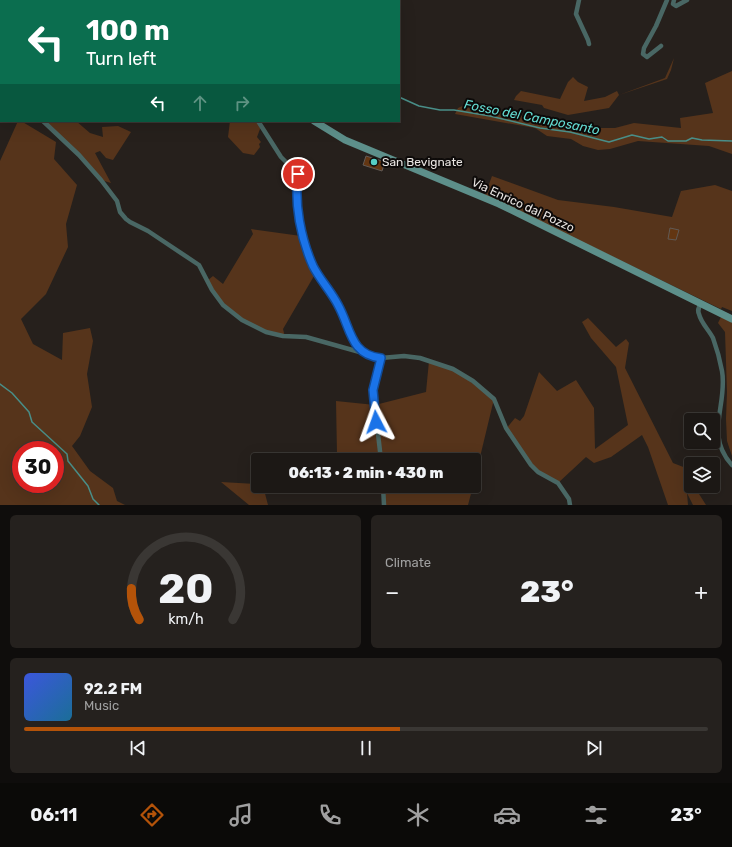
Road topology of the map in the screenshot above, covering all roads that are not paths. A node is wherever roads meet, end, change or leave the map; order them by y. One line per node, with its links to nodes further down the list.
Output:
1 (578, 0): 5 (street)
2 (666, 0): 6 (street)
3 (674, 0): 4 (street)
4 (687, 0)
5 (589, 44)
6 (661, 46)
7 (44, 122): 12 (street)
8 (259, 122): 12 (street)
9 (316, 122): 10 (street, Via Enrico dal Pozzo)
10 (701, 303): 11 (street, Via Enrico dal Pozzo); 15 (street)
11 (732, 319)
12 (362, 353): 13 (street)
13 (381, 358): 14 (street); 18 (street)
14 (380, 453)
15 (732, 465)
16 (383, 493): 17 (street)
17 (384, 505)
18 (570, 505)

